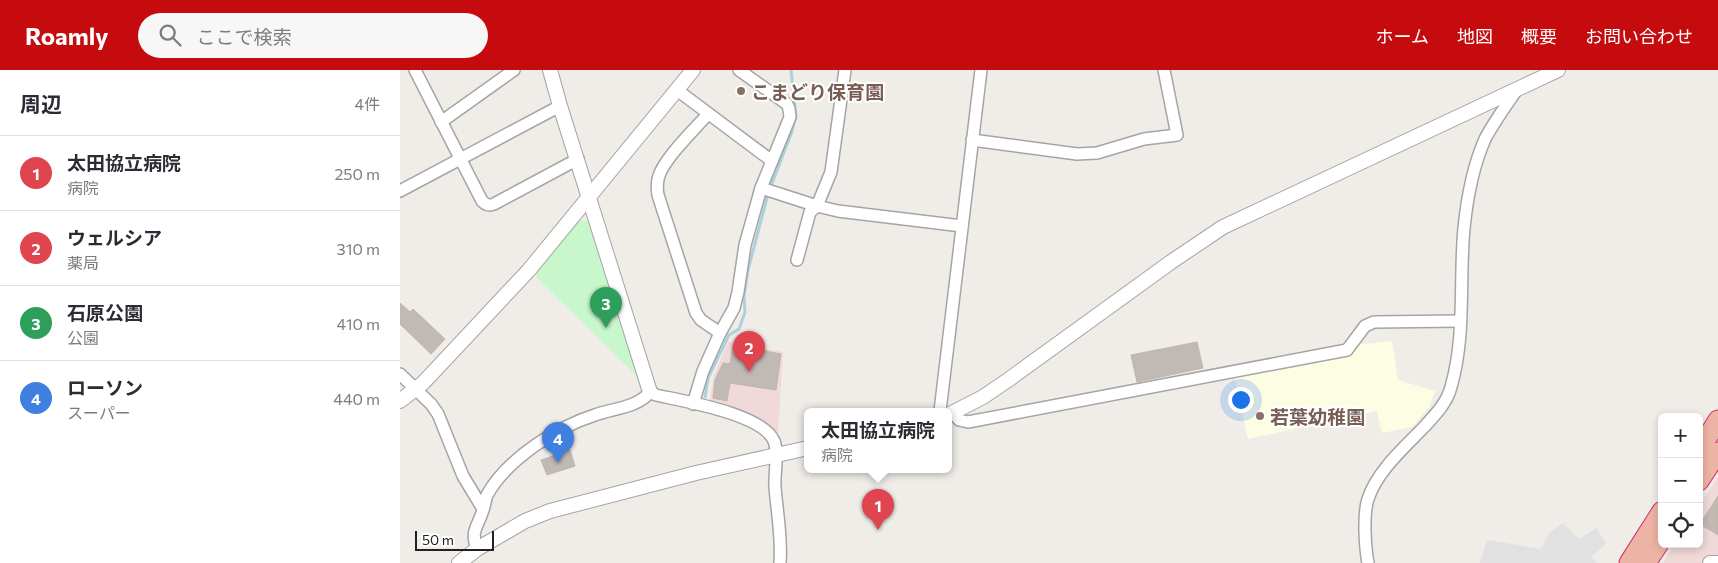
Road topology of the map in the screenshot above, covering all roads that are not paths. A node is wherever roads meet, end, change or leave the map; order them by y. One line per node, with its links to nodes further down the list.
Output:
1 (415, 70): 14 (street)
2 (514, 70): 14 (street)
3 (550, 70): 12 (street)
4 (693, 70): 10 (street)
5 (739, 70): 18 (street)
6 (845, 70): 22 (street)
7 (981, 70): 15 (street)
8 (1164, 70): 15 (street)
9 (1550, 72): 11 (street)
10 (677, 90): 13 (street); 21 (street)
11 (1516, 91): 25 (street); 33 (street)
12 (560, 106): 16 (street); 17 (street)
13 (708, 114): 18 (street); 26 (street)
14 (440, 122): 16 (street)
15 (972, 140): 23 (street)
16 (460, 159): 17 (street); 20 (street)
17 (578, 159): 21 (street)
18 (772, 161): 19 (street)
19 (761, 188): 22 (street); 26 (street)
20 (400, 192)
21 (590, 197): 28 (street); 29 (street)
22 (817, 206): 23 (street); 24 (street)
23 (962, 226): 32 (street)
24 (797, 260)
25 (1460, 321): 34 (street); 47 (street)
26 (720, 333): 31 (street)
27 (400, 374): 28 (street)
28 (416, 390): 30 (street); 41 (street)
29 (650, 392): 31 (street); 41 (street)
30 (400, 401)
31 (693, 404): 39 (street)
32 (947, 408)
33 (952, 411)
34 (952, 416)
35 (1718, 420): 36 (highway)
36 (1703, 444)
37 (804, 449): 39 (street)
38 (1718, 452): 40 (highway)
39 (776, 455): 44 (street); 46 (street)
40 (1703, 475)
41 (484, 509): 44 (street)
42 (1658, 517): 48 (highway)
43 (1658, 545): 49 (highway)
44 (477, 549): 45 (street)
45 (459, 563)
46 (780, 563)
47 (1368, 563)
48 (1629, 563)
49 (1646, 563)
50 (1710, 563): 51 (street)
51 (1718, 563)

